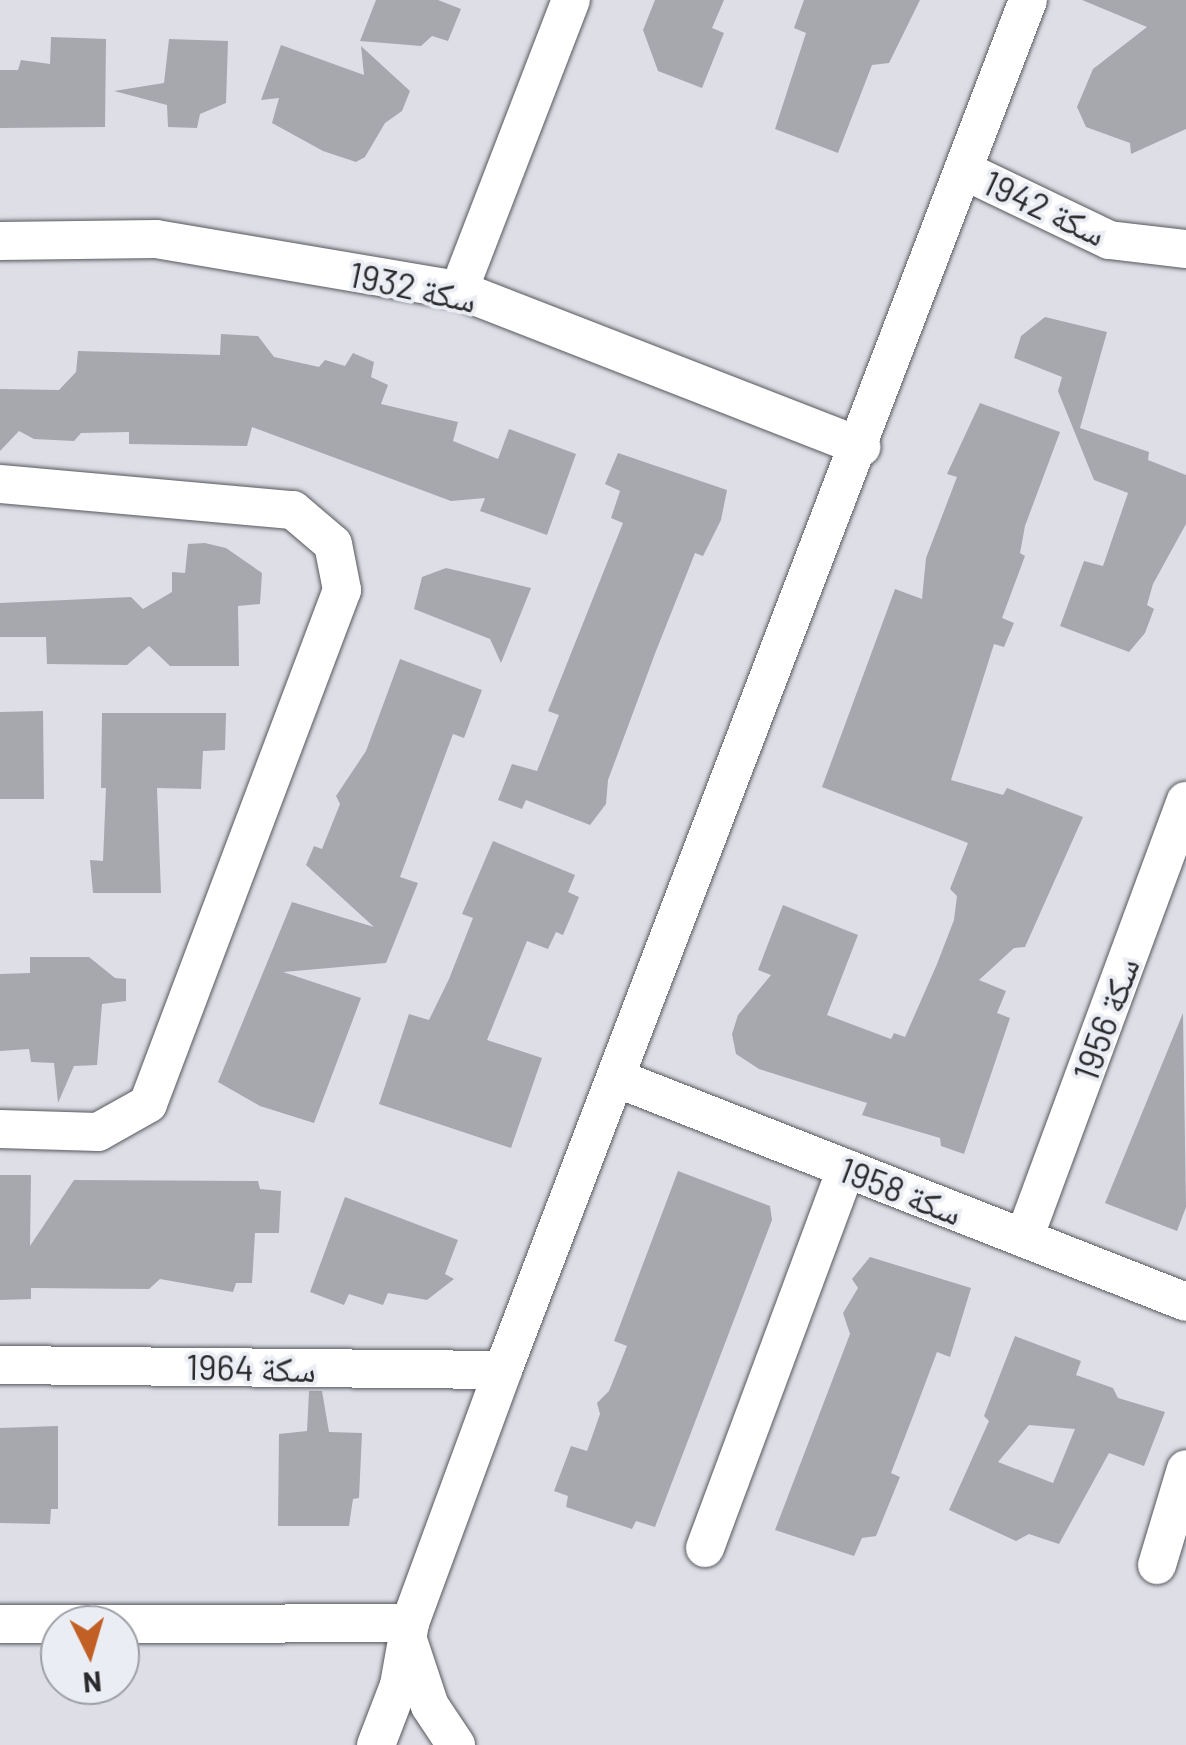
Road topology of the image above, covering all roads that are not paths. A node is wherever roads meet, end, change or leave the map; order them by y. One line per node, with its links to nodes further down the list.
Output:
1 (571, 0): 6 (street)
2 (1028, 0): 3 (street)
3 (963, 170): 5 (street, سكة 1942); 7 (street)
4 (0, 241): 6 (street, سكة 1932)
5 (1186, 250)
6 (459, 290): 7 (street, سكة 1932)
7 (861, 447): 10 (street)
8 (0, 484): 11 (street)
9 (1186, 801): 13 (street, سكة 1956)
10 (616, 1078): 12 (street, سكة 1958); 16 (street)
11 (0, 1130)
12 (846, 1168): 13 (street, سكة 1958); 18 (street)
13 (1024, 1238): 14 (street, سكة 1958)
14 (1186, 1302)
15 (0, 1365): 16 (street, سكة 1964)
16 (503, 1370): 21 (street)
17 (1186, 1469): 19 (street)
18 (704, 1548)
19 (1157, 1565)
20 (0, 1624): 21 (street)
21 (409, 1630): 22 (street); 23 (street)
22 (376, 1745)
23 (456, 1745)

